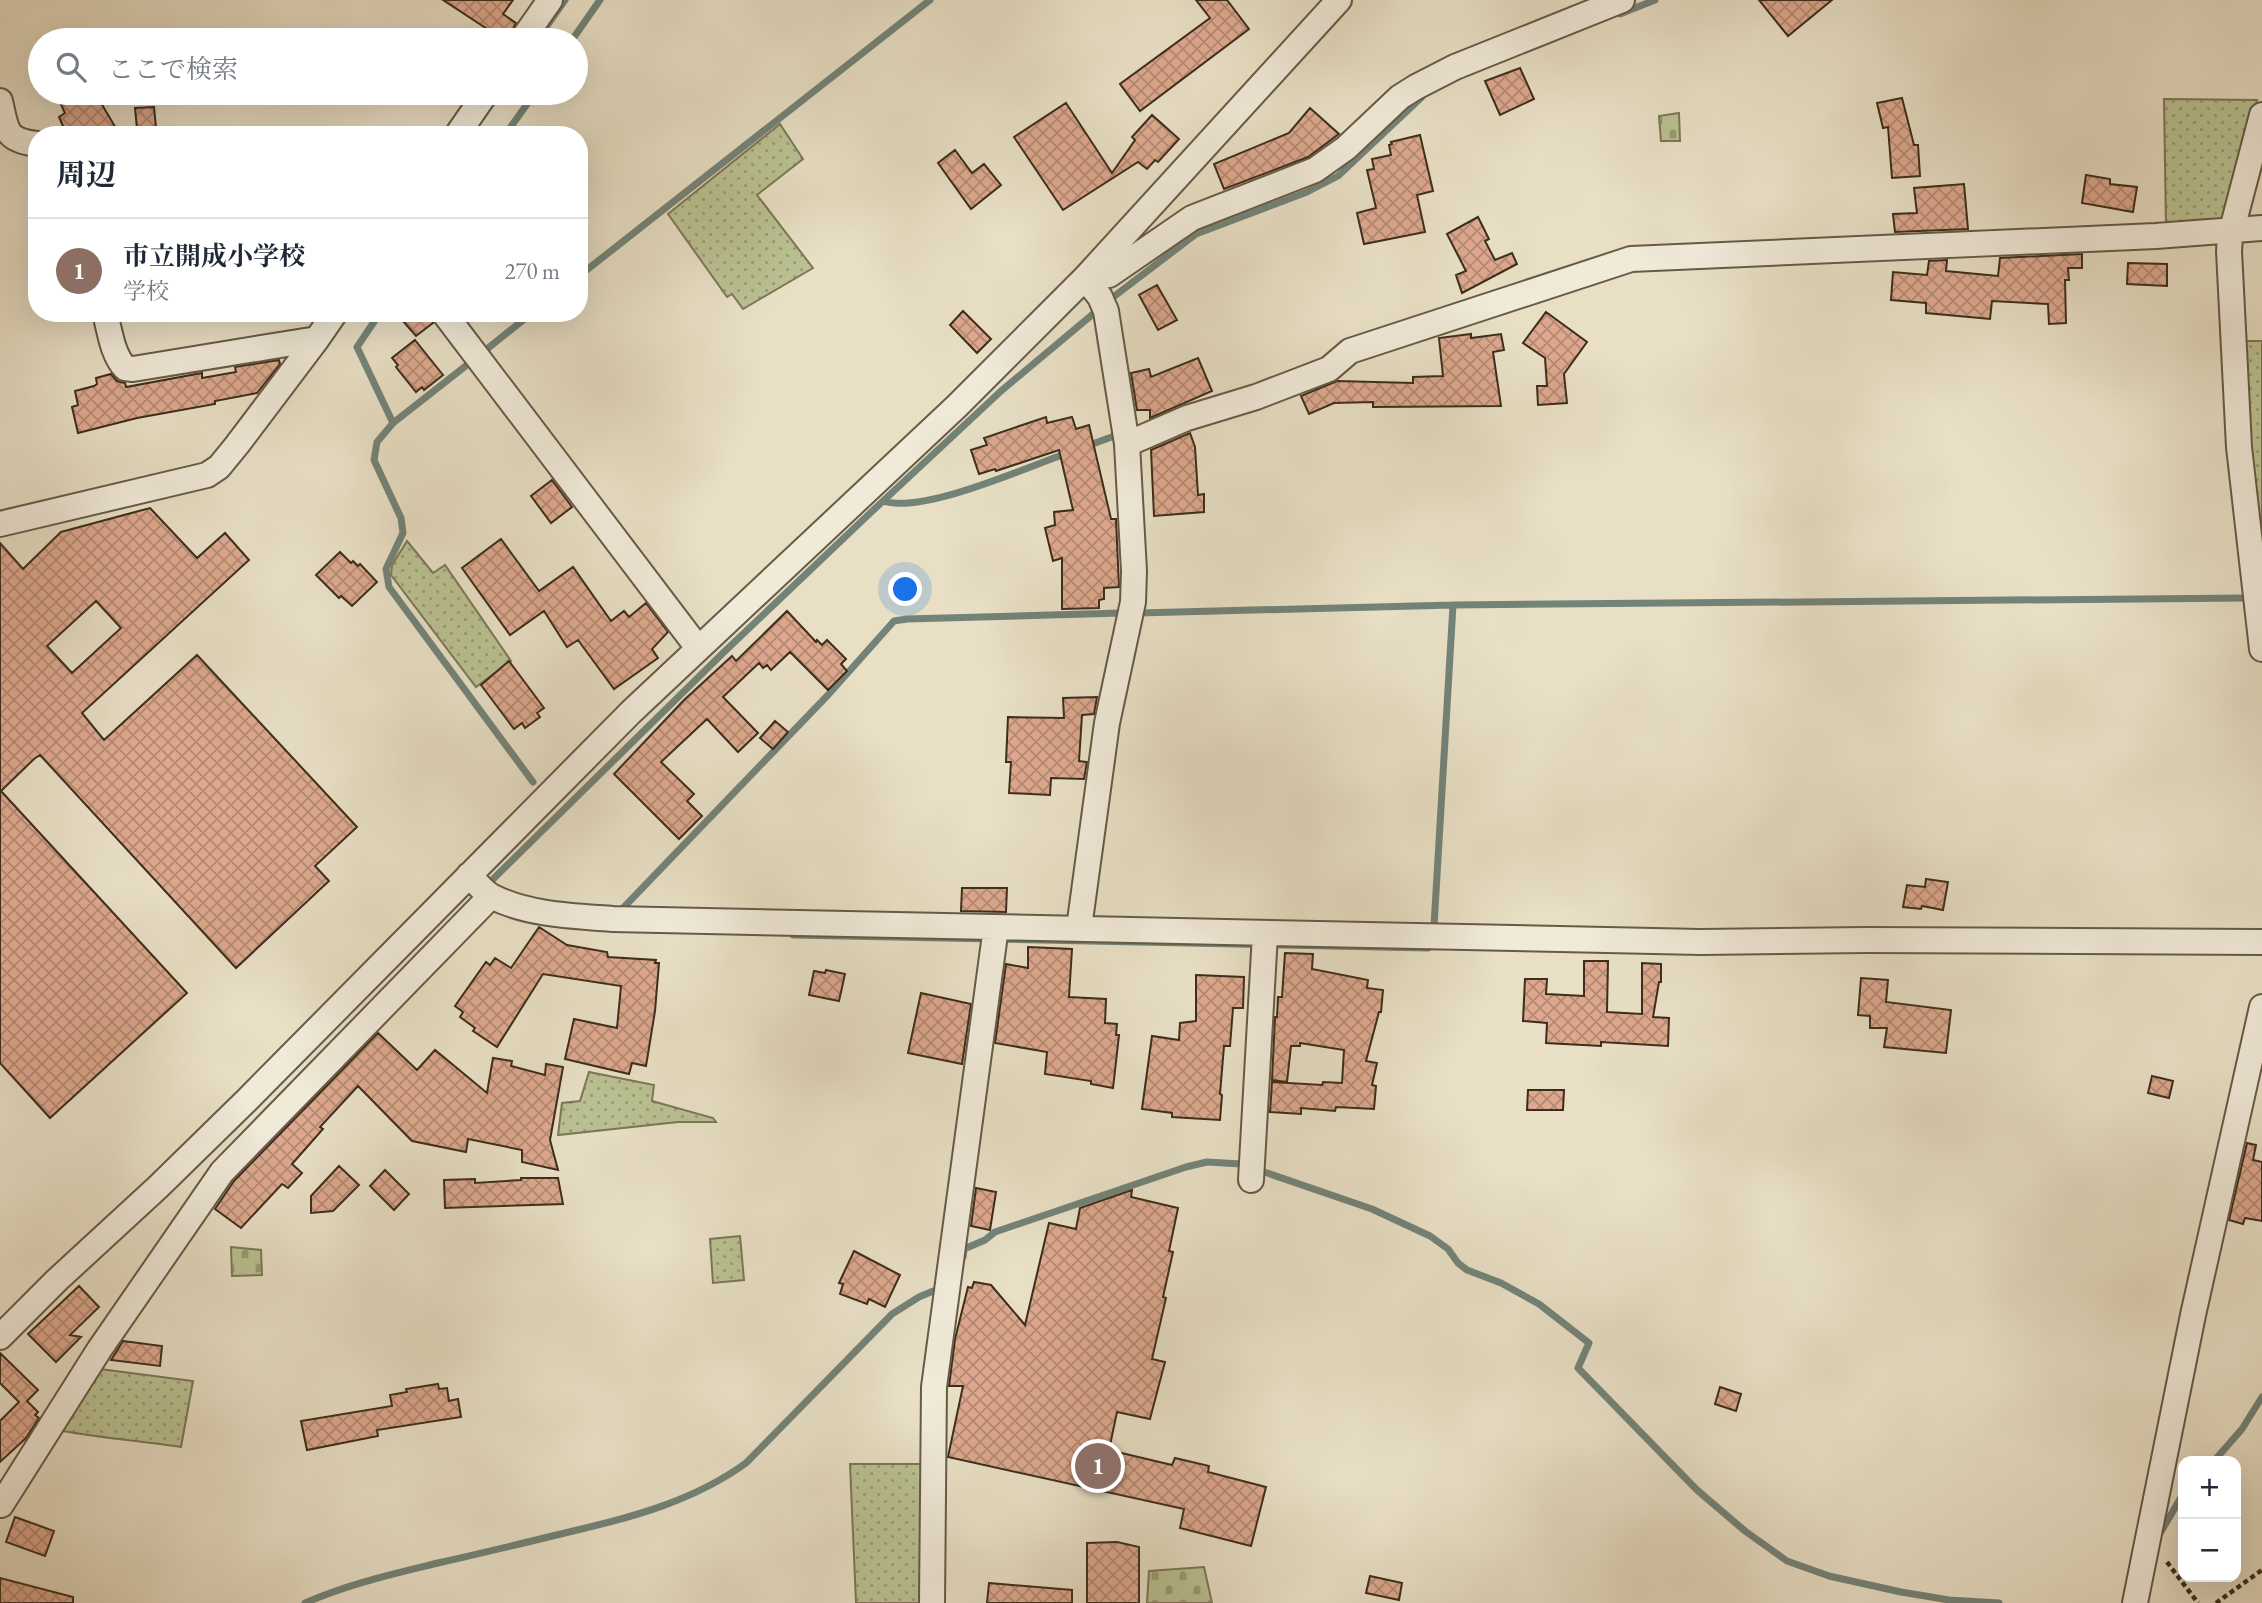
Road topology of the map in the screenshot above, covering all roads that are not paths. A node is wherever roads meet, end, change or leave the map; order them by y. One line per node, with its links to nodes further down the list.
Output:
1 (550, 0): 4 (street)
2 (1339, 0): 12 (street)
3 (1622, 0): 12 (street)
4 (531, 28)
5 (0, 101): 9 (street)
6 (478, 105): 8 (street)
7 (2262, 115): 11 (street)
8 (463, 126)
9 (28, 143)
10 (2262, 228): 11 (street)
11 (2232, 229): 17 (street); 20 (street)
12 (1097, 295): 17 (street); 19 (street)
13 (108, 322): 16 (street)
14 (329, 322): 16 (street)
15 (451, 322): 19 (street)
16 (317, 339): 18 (street)
17 (1127, 444): 22 (street)
18 (0, 524)
19 (698, 648): 21 (street)
20 (2262, 649)
21 (482, 893): 23 (street); 28 (street); 29 (street)
22 (1079, 928): 23 (street); 24 (street)
23 (995, 936): 30 (street)
24 (1264, 942): 25 (street); 27 (street)
25 (2262, 942)
26 (2262, 1007): 31 (street)
27 (1251, 1171)
28 (0, 1338)
29 (0, 1505)
30 (932, 1603)
31 (2135, 1603)

